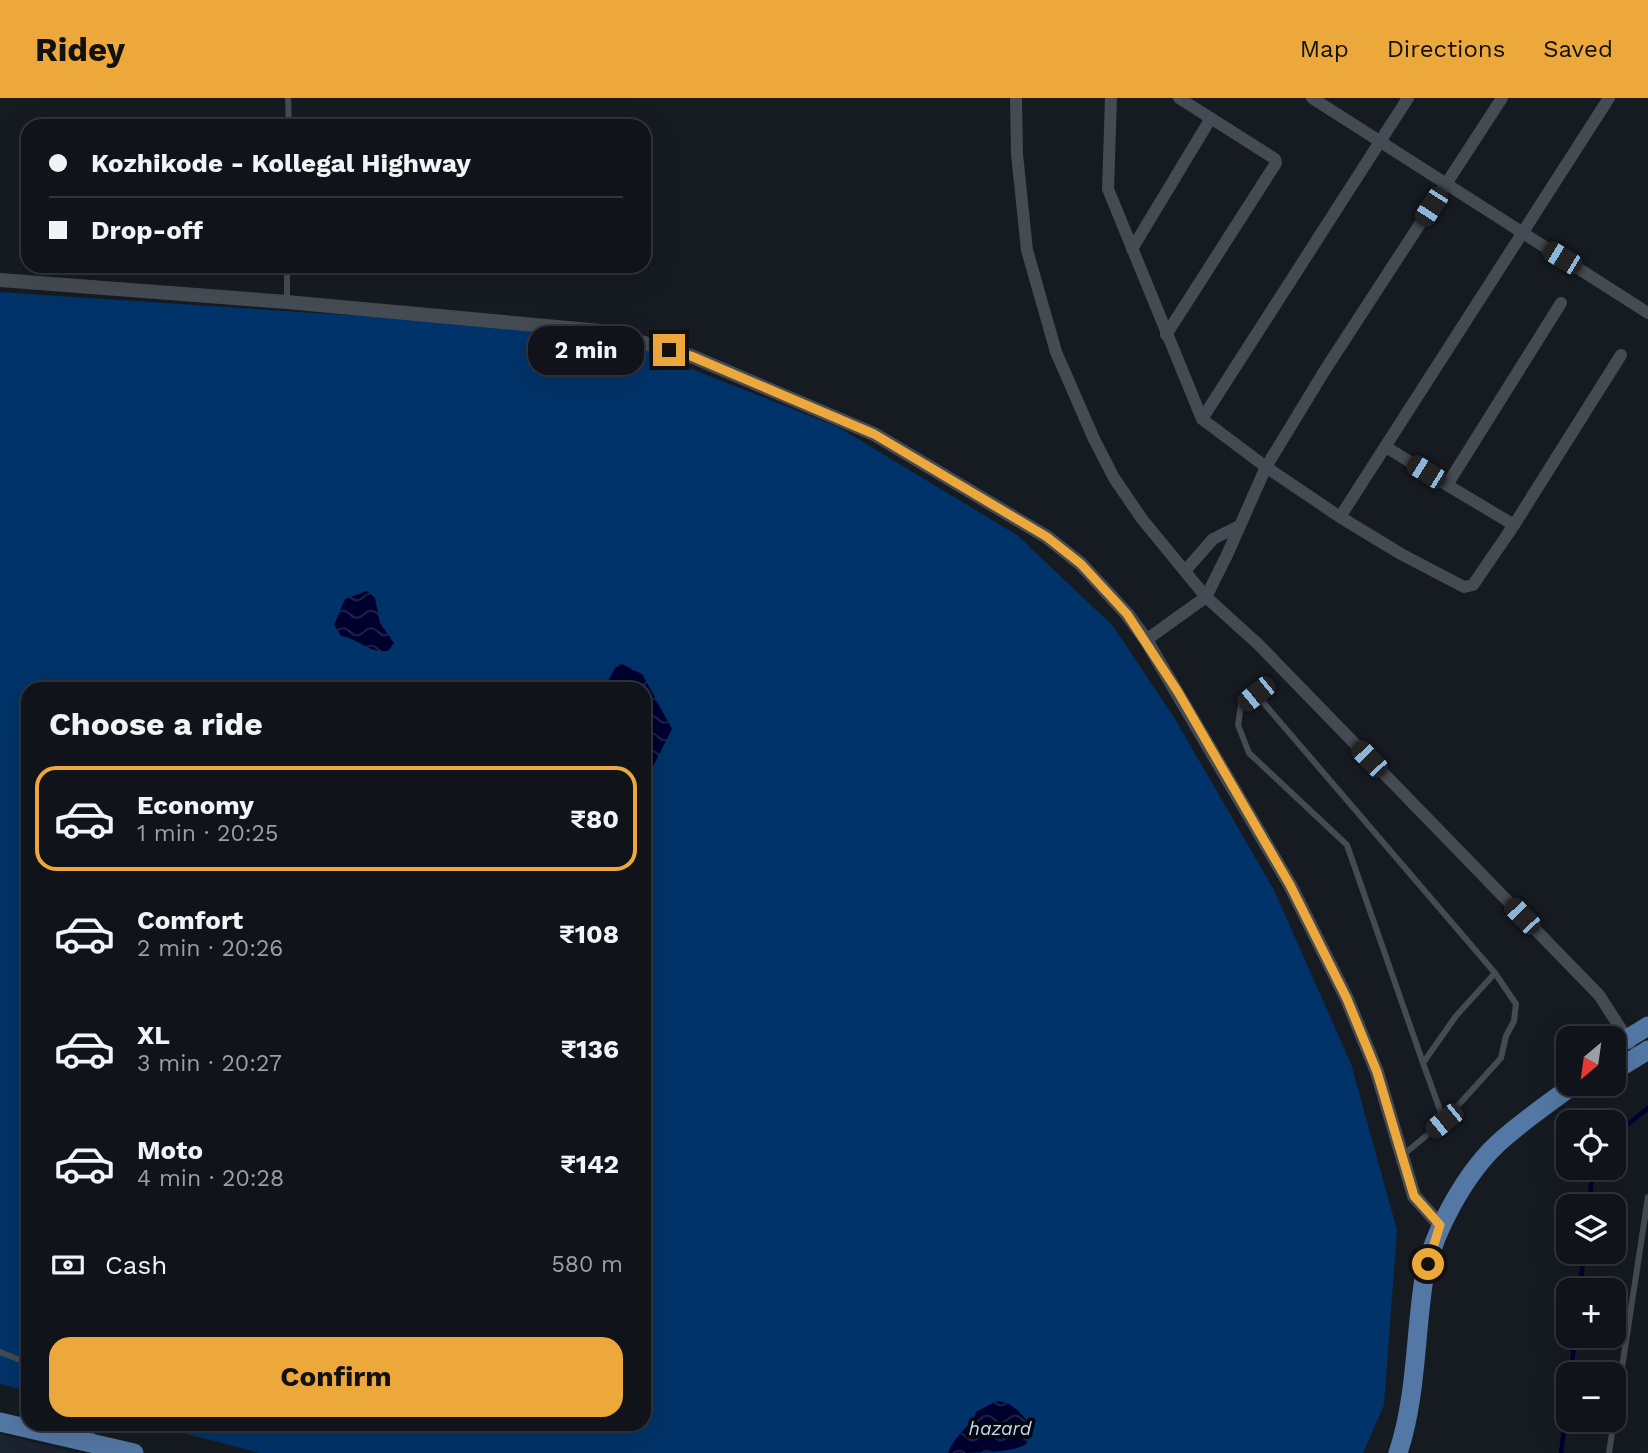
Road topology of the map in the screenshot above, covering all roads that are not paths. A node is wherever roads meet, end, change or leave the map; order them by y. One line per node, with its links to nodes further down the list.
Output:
1 (288, 98): 10 (lane)
2 (1016, 98): 29 (street)
3 (1111, 98): 14 (street)
4 (1179, 98): 9 (street)
5 (1408, 98): 11 (street)
6 (1502, 98): 12 (street)
7 (1609, 98): 13 (street)
8 (1318, 99): 11 (street)
9 (1211, 118): 14 (street); 20 (street)
10 (289, 119)
11 (1381, 141): 12 (street); 22 (street)
12 (1447, 184): 13 (street); 24 (street)
13 (1523, 234): 19 (street); 23 (street)
14 (1132, 249): 20 (street)
15 (288, 273): 17 (lane)
16 (0, 280): 17 (street)
17 (287, 302): 31 (street)
18 (1561, 303): 25 (street)
19 (1648, 313)
20 (1166, 335): 22 (street)
21 (1622, 355): 27 (street)
22 (1202, 419): 24 (street)
23 (1386, 447): 25 (street); 26 (street)
24 (1266, 467): 26 (street); 28 (street)
25 (1447, 485): 27 (street)
26 (1340, 517): 27 (street)
27 (1514, 525)
28 (1239, 526): 29 (street); 30 (street)
29 (1185, 571): 30 (street)
30 (1206, 597): 31 (street); 34 (street)
31 (1146, 640): 38 (street)
32 (1495, 973): 35 (lane); 35 (lane); 37 (lane)
33 (1648, 1026): 34 (main road)
34 (1631, 1047)
35 (1423, 1063): 37 (lane)
36 (1559, 1096): 40 (main road)
37 (1444, 1121): 38 (lane)
38 (1402, 1156): 40 (street)
39 (1648, 1197): 48 (lane)
40 (1440, 1225): 47 (main road)
41 (0, 1352): 42 (lane)
42 (21, 1360)
43 (0, 1422): 44 (main road)
44 (21, 1425)
45 (92, 1433): 46 (main road)
46 (134, 1453)
47 (1398, 1453)
48 (1609, 1453)

